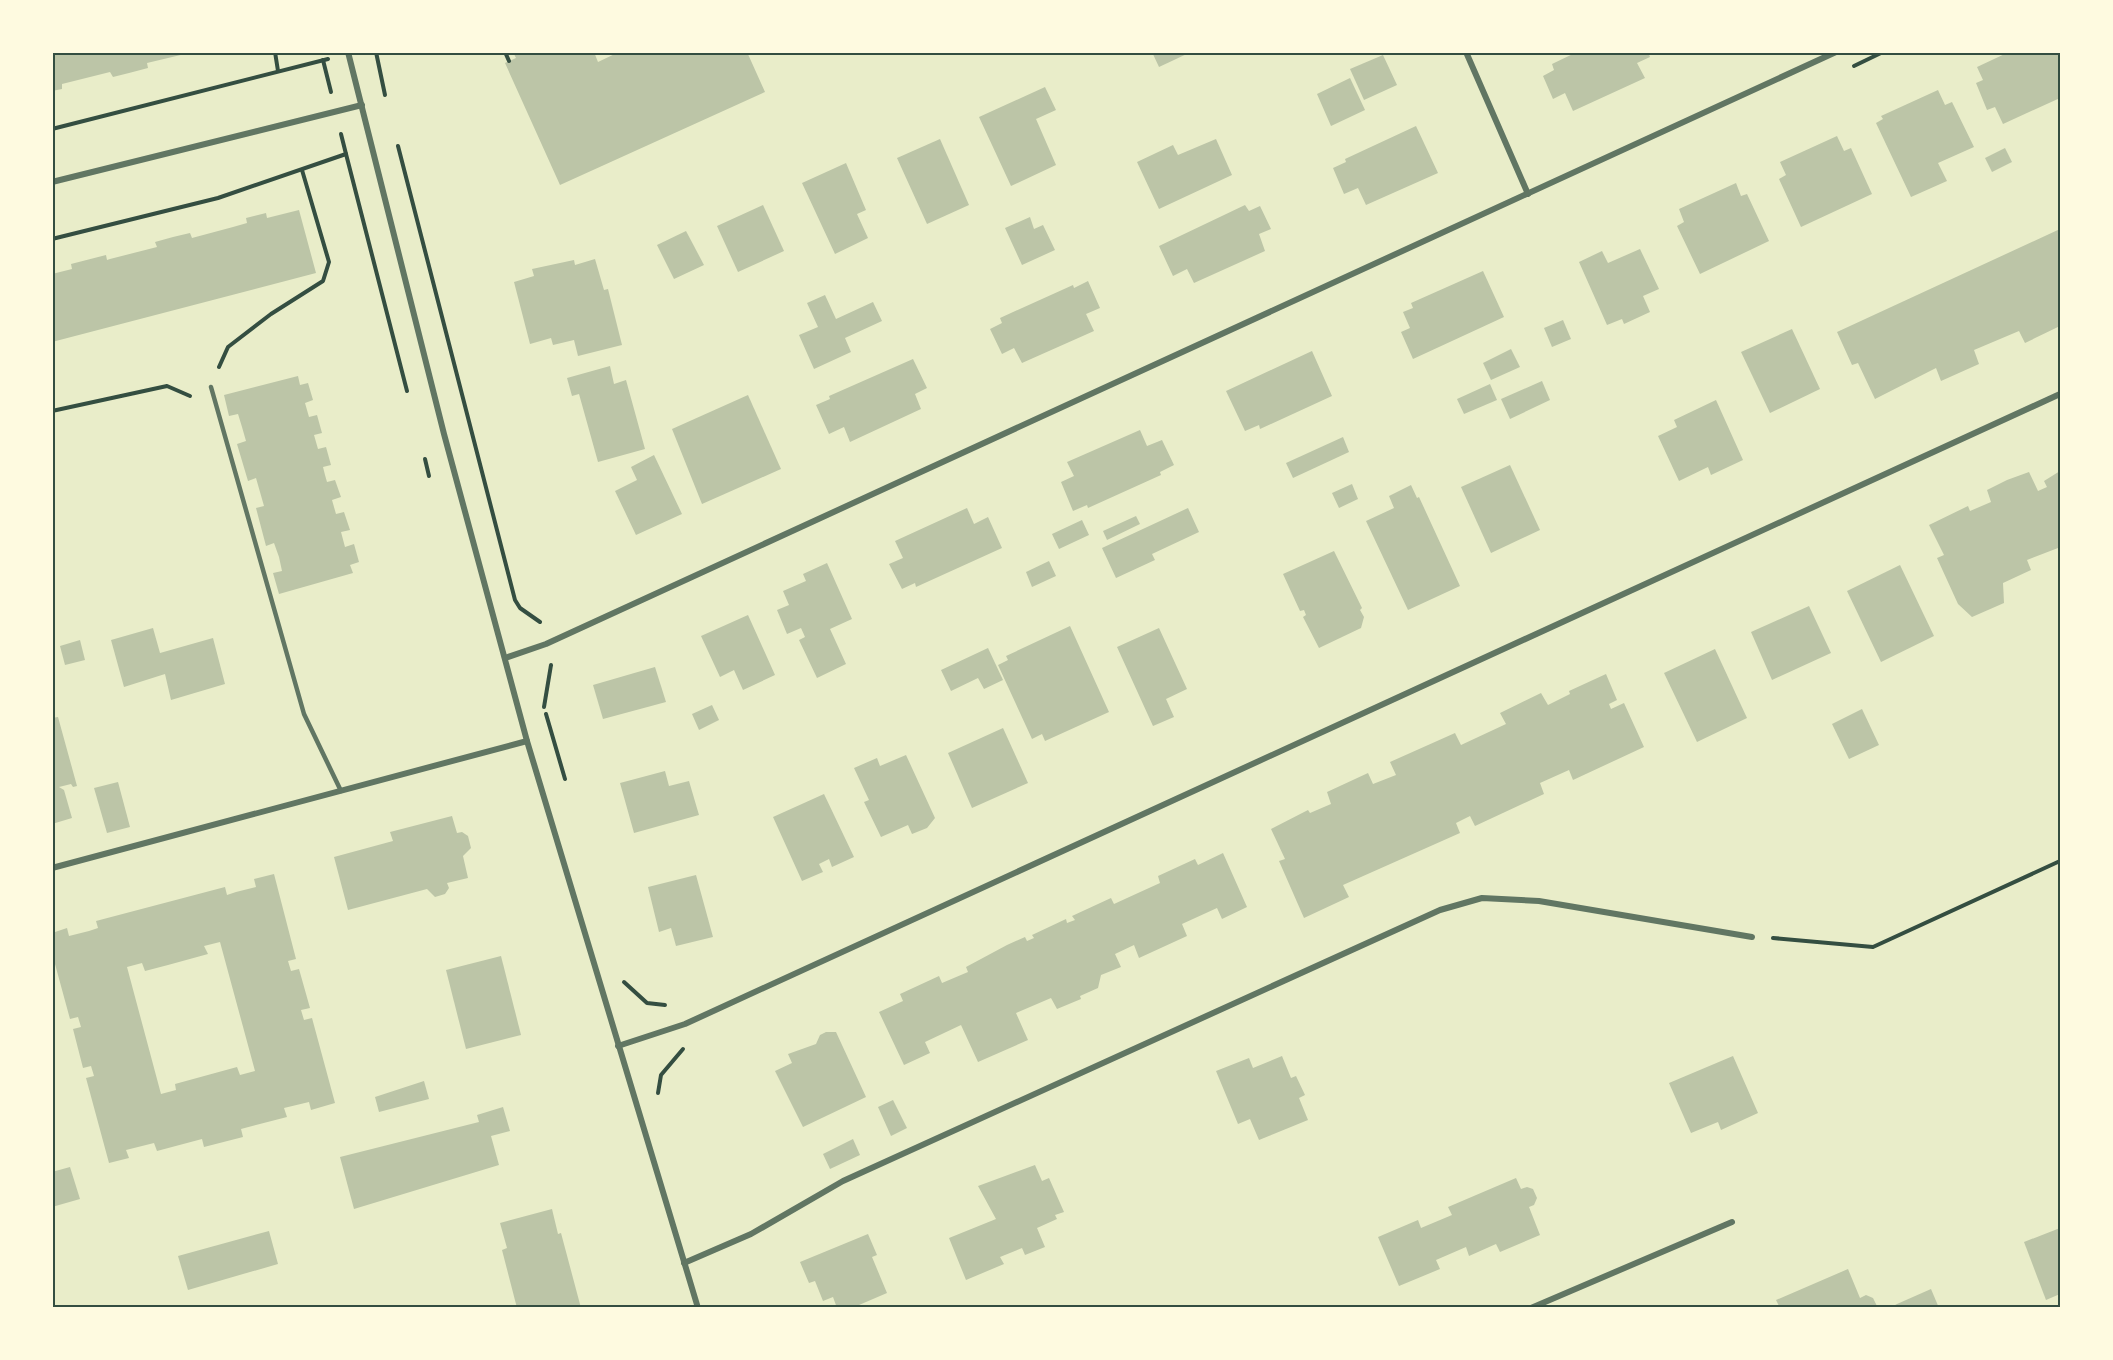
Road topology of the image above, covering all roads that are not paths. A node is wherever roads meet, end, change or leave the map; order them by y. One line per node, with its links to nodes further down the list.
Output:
1 (348, 52): 4 (street)
2 (1466, 52): 6 (street)
3 (1836, 52): 6 (street)
4 (362, 105): 5 (street); 9 (street)
5 (52, 182)
6 (1528, 194): 9 (street)
7 (211, 387): 11 (lane)
8 (2061, 394): 14 (street)
9 (505, 658): 10 (street)
10 (527, 741): 11 (street); 14 (street)
11 (340, 791): 12 (street)
12 (52, 868)
13 (1752, 937): 16 (street)
14 (618, 1046): 16 (street)
15 (1732, 1222): 18 (street)
16 (684, 1263): 17 (street)
17 (698, 1308)
18 (1531, 1308)

